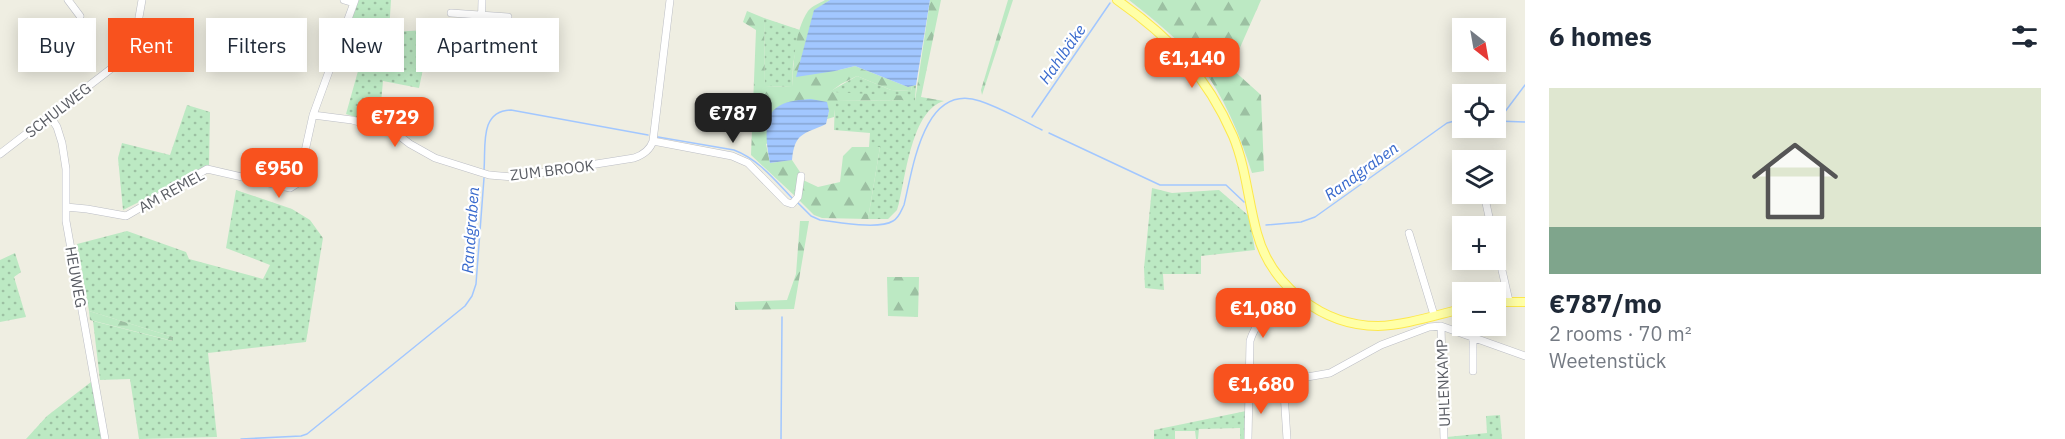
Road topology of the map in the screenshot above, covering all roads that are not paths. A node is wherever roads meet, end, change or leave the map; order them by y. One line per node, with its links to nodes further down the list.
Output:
1 (69, 0): 9 (street)
2 (140, 0): 13 (street, SCHULWEG)
3 (344, 0): 7 (street)
4 (482, 0): 10 (street)
5 (670, 0): 14 (street)
6 (1117, 0): 20 (main road)
7 (355, 1): 12 (street, AM REMEL)
8 (451, 13): 10 (street)
9 (80, 16)
10 (482, 16): 11 (street)
11 (508, 17)
12 (313, 115): 14 (street, ZUM BROOK); 17 (street, AM REMEL)
13 (50, 116): 15 (street, SCHULWEG); 17 (street, HEUWEG)
14 (653, 141): 16 (street)
15 (0, 154)
16 (801, 176)
17 (66, 207): 32 (street, HEUWEG)
18 (1410, 233): 25 (street)
19 (1502, 270): 22 (street)
20 (1290, 289): 25 (main road); 31 (street)
21 (1506, 301): 22 (main road)
22 (1509, 301): 23 (main road)
23 (1525, 302)
24 (1452, 311): 25 (main road)
25 (1434, 315)
26 (1441, 326): 27 (street); 30 (street); 35 (street, UHLENKAMP)
27 (1473, 338): 28 (street); 29 (street)
28 (1525, 356)
29 (1473, 371)
30 (1281, 383): 31 (street); 34 (street)
31 (1249, 394): 33 (street)
32 (105, 439)
33 (1248, 439)
34 (1287, 439)
35 (1444, 439)

